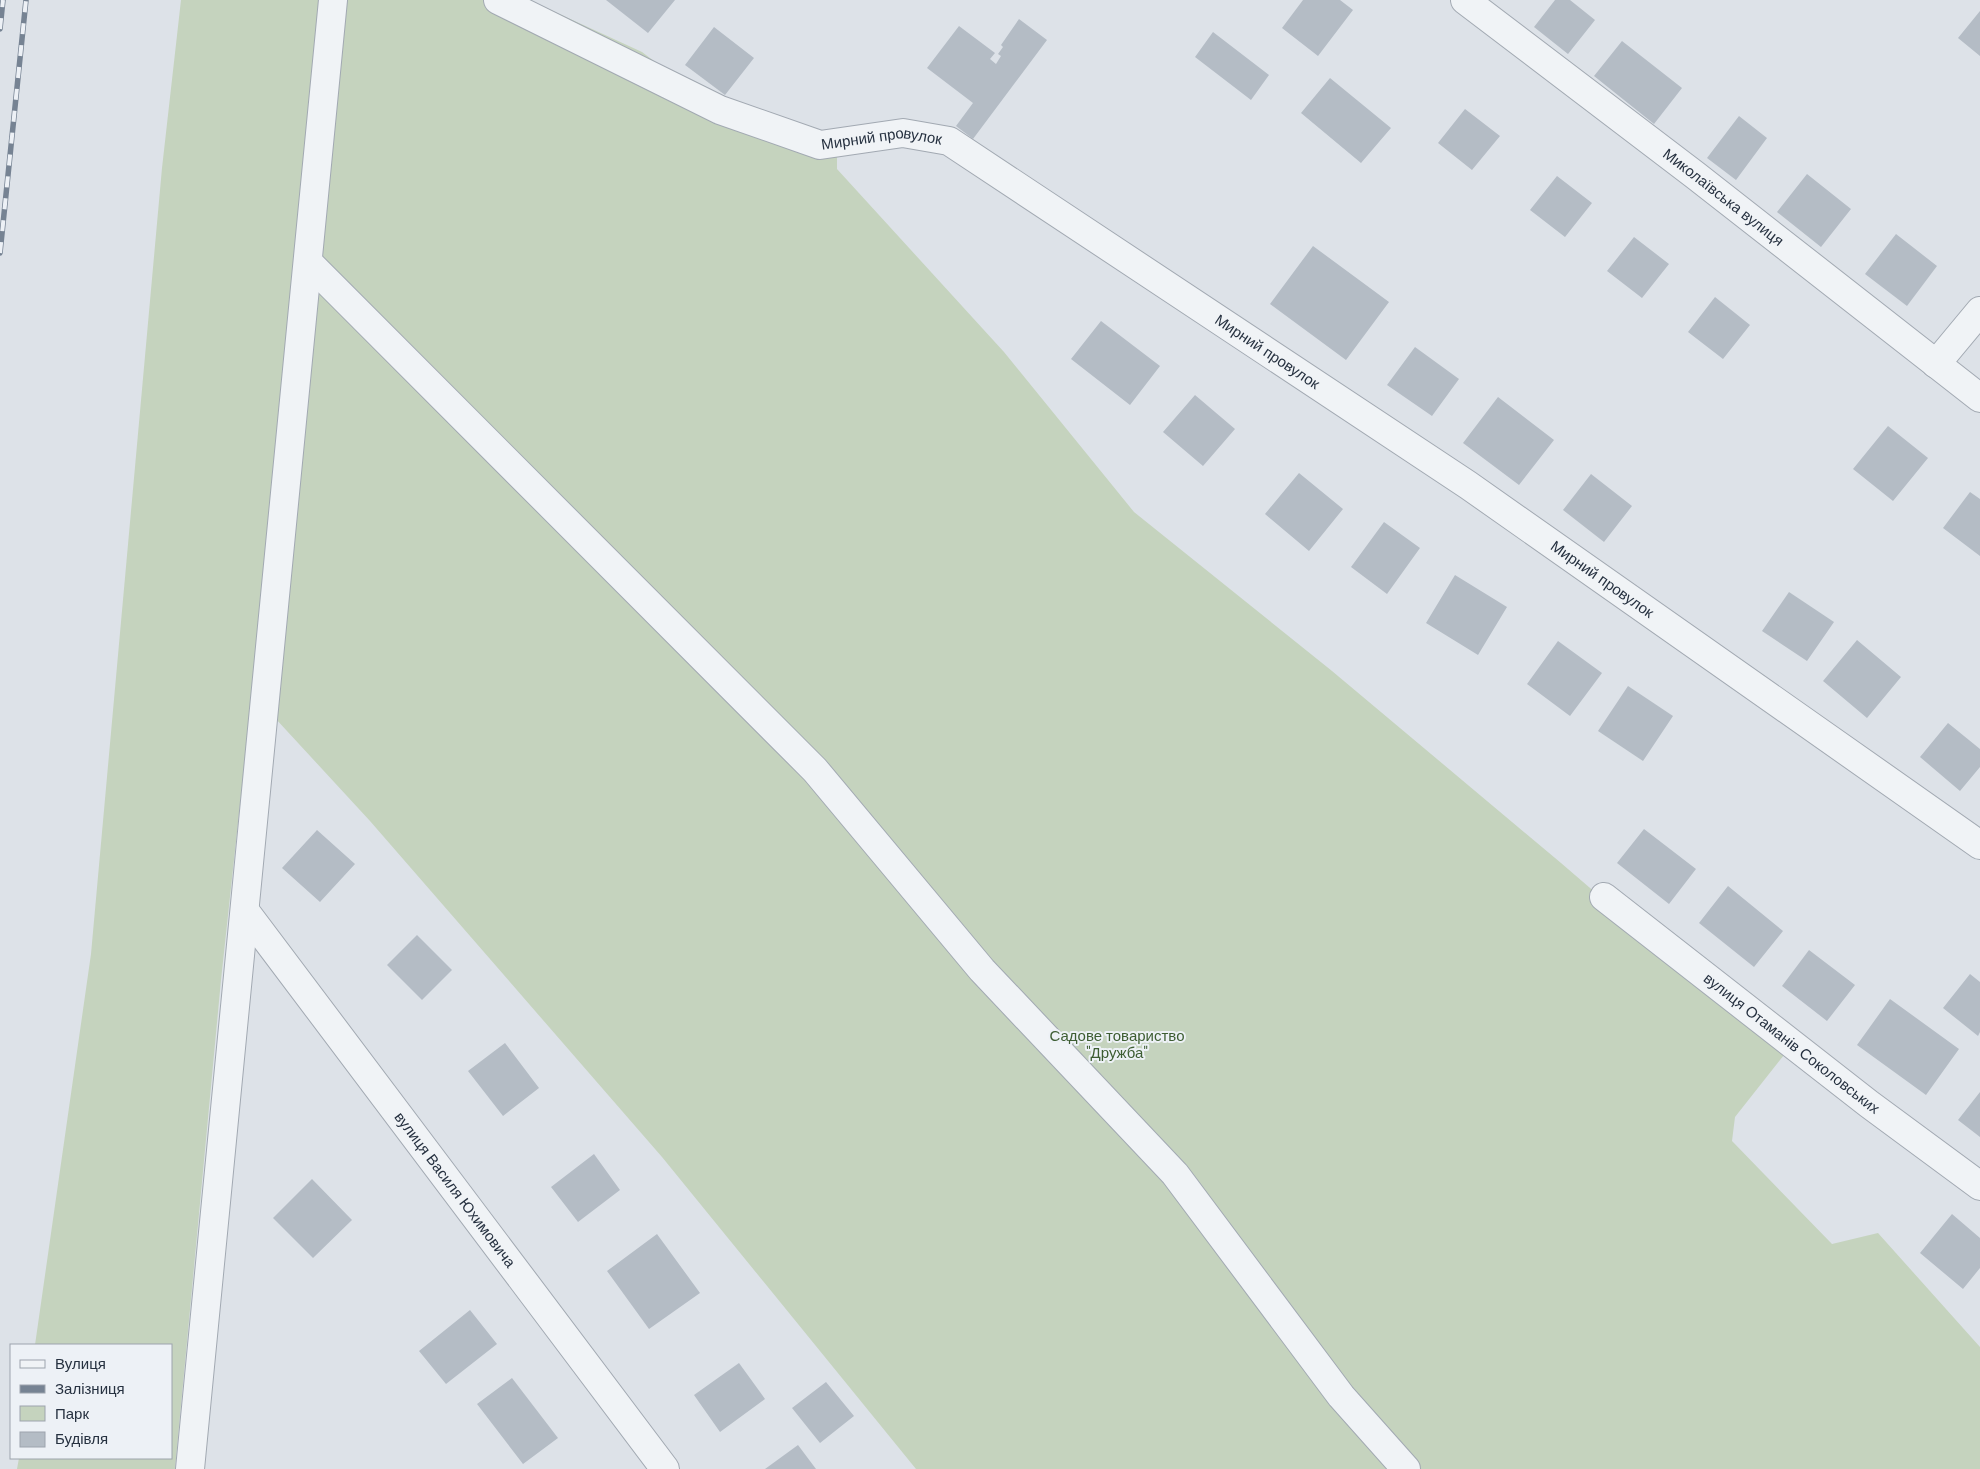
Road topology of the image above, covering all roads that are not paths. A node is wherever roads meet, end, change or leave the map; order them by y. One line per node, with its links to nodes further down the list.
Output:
1 (333, 0): 4 (street)
2 (498, 0): 8 (street, Мирний провулок)
3 (1465, 0): 6 (street, Миколаївська вулиця)
4 (308, 262): 10 (street); 14 (street)
5 (1980, 311): 6 (street)
6 (1936, 364): 7 (street, Миколаївська вулиця)
7 (1980, 398)
8 (1980, 845)
9 (1604, 897): 11 (street, вулиця Отаманів Соколовських)
10 (245, 911): 12 (street); 13 (street, вулиця Василя Юхимовича)
11 (1980, 1186)
12 (190, 1469)
13 (665, 1469)
14 (1406, 1469)

